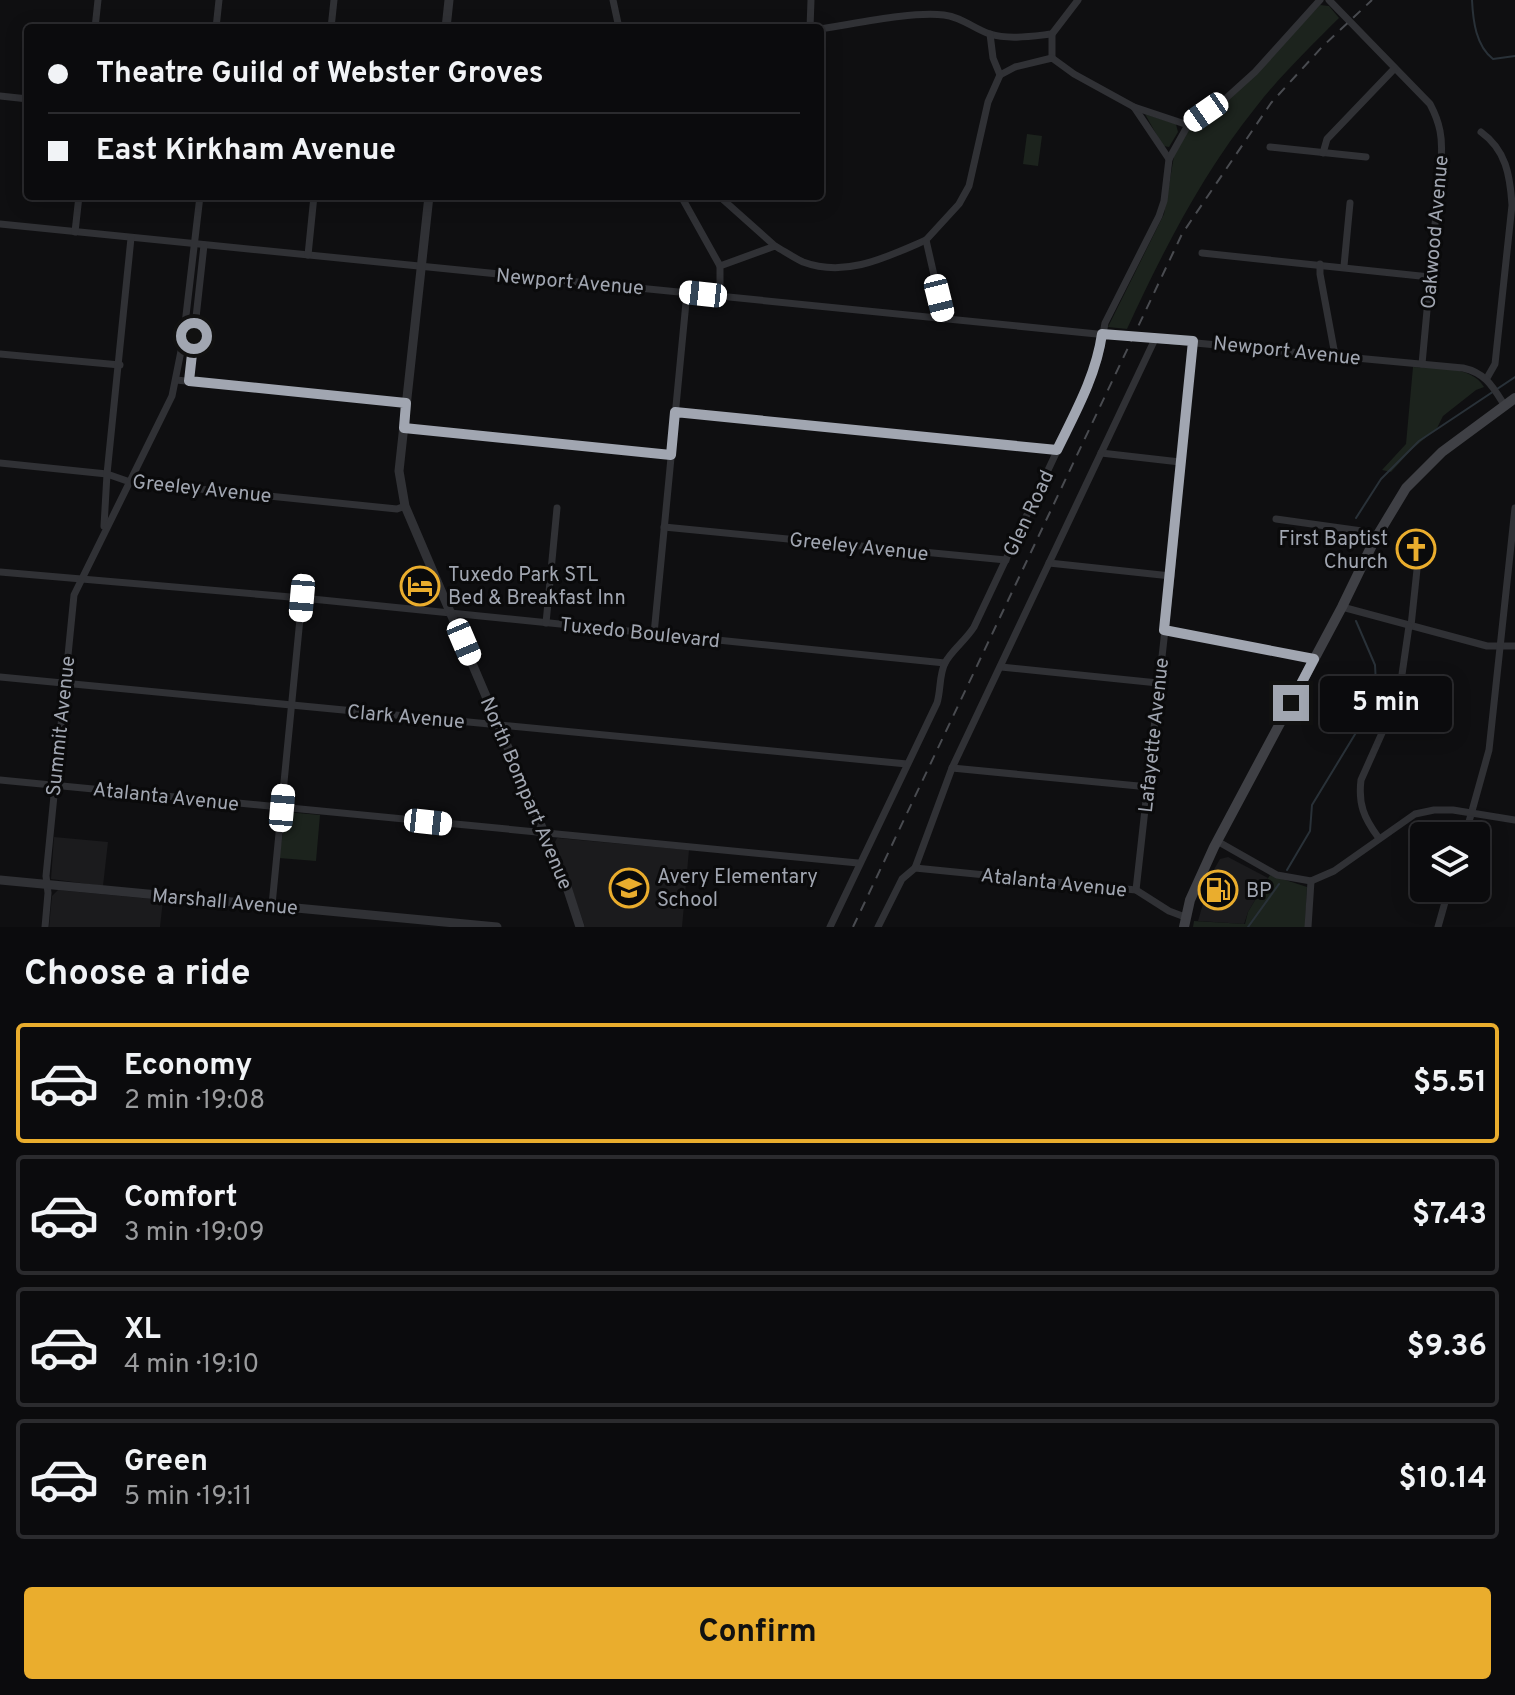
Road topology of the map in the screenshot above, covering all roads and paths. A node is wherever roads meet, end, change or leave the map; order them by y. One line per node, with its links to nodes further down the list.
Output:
1 (98, 0): 10 (street)
2 (219, 0): 11 (street)
3 (334, 0): 12 (street)
4 (449, 0): 13 (street)
5 (613, 0): 14 (street)
6 (811, 0): 15 (street)
7 (1078, 0): 18 (street)
8 (1320, 0): 25 (street, Glen Road)
9 (1329, 0): 20 (street, Oakwood Avenue)
10 (95, 24)
11 (216, 24)
12 (331, 24)
13 (446, 24)
14 (618, 24)
15 (810, 24)
16 (824, 28): 17 (street)
17 (990, 34): 18 (street); 21 (street)
18 (1052, 34): 19 (street)
19 (1052, 58): 21 (street); 24 (street)
20 (1394, 69): 28 (street); 51 (street, Oakwood Avenue)
21 (1000, 75): 41 (street)
22 (0, 96): 23 (street)
23 (24, 99)
24 (1134, 107): 25 (street); 30 (street)
25 (1188, 125): 30 (street, Glen Road)
26 (1481, 132): 62 (street)
27 (1270, 147): 28 (street)
28 (1323, 153): 29 (street)
29 (1366, 157)
30 (1169, 159): 55 (street, Glen Road)
31 (79, 200): 39 (street)
32 (200, 200): 42 (street, Summit Avenue)
33 (314, 200): 46 (street)
34 (429, 200): 50 (street, North Bompart Avenue)
35 (683, 200): 48 (street)
36 (723, 200): 44 (street)
37 (1350, 203): 49 (street)
38 (0, 224): 39 (street, Newport Avenue)
39 (75, 232): 40 (street, Newport Avenue)
40 (131, 238): 42 (street, Newport Avenue); 61 (street, Summit Avenue)
41 (926, 240): 44 (street); 54 (street)
42 (195, 244): 43 (street, Newport Avenue); 63 (street, Summit Avenue)
43 (204, 245): 46 (street, Newport Avenue); 64 (street)
44 (775, 246): 48 (street)
45 (1202, 253): 47 (street)
46 (308, 255): 50 (street, Newport Avenue)
47 (1320, 264): 49 (street); 59 (street)
48 (720, 266): 53 (street)
49 (1344, 266): 51 (street)
50 (421, 267): 52 (street, Newport Avenue); 67 (street, North Bompart Avenue)
51 (1430, 277): 60 (street, Oakwood Avenue)
52 (687, 292): 53 (street, Newport Avenue); 68 (street)
53 (720, 295): 54 (street, Newport Avenue)
54 (944, 319): 55 (street, Newport Avenue)
55 (1102, 334): 56 (street, Newport Avenue, bridge); 70 (street, Glen Road)
56 (1151, 338): 57 (street, Newport Avenue); 71 (street, Glen Road)
57 (1193, 341): 59 (street, Newport Avenue); 73 (street, Lafayette Avenue)
58 (0, 354): 61 (street)
59 (1335, 355): 60 (street, Newport Avenue)
60 (1422, 364): 62 (street, Newport Avenue)
61 (120, 365): 75 (street, Summit Avenue)
62 (1487, 378): 66 (street)
63 (176, 380): 64 (street); 76 (street, Summit Avenue)
64 (189, 381): 67 (street)
65 (1515, 398): 66 (main road)
66 (1503, 402): 83 (main road)
67 (406, 403): 69 (street, North Bompart Avenue)
68 (675, 412): 70 (street); 72 (street)
69 (404, 428): 72 (street); 77 (street, North Bompart Avenue)
70 (1057, 450): 84 (street, Glen Road)
71 (1101, 453): 73 (street); 86 (street, Glen Road)
72 (671, 455): 81 (street)
73 (1180, 462): 88 (street, Lafayette Avenue)
74 (0, 463): 75 (street, Greeley Avenue)
75 (107, 474): 76 (street, Greeley Avenue); 82 (street, Summit Avenue)
76 (130, 482): 77 (street, Greeley Avenue); 82 (street, Summit Avenue)
77 (405, 506): 92 (street, North Bompart Avenue)
78 (557, 508): 93 (street)
79 (1515, 508): 98 (street)
80 (1276, 519): 83 (street)
81 (664, 527): 84 (street, Greeley Avenue); 96 (street)
82 (104, 532): 89 (street, Summit Avenue)
83 (1374, 541): 91 (main road)
84 (1006, 560): 100 (street, Glen Road)
85 (1418, 560): 94 (street)
86 (1049, 563): 88 (street); 101 (street, Glen Road)
87 (0, 572): 89 (street, Tuxedo Boulevard)
88 (1171, 576): 95 (street, Lafayette Avenue)
89 (79, 580): 90 (street, Tuxedo Boulevard); 103 (street, Summit Avenue)
90 (302, 598): 92 (street, Tuxedo Boulevard); 105 (street)
91 (1342, 607): 94 (street); 99 (main road)
92 (452, 615): 93 (street, Tuxedo Boulevard); 106 (street, North Bompart Avenue)
93 (546, 623): 96 (street, Tuxedo Boulevard)
94 (1410, 626): 98 (street); 117 (street)
95 (1164, 630): 99 (street); 104 (street, Lafayette Avenue)
96 (654, 634): 100 (street, Tuxedo Boulevard)
97 (1515, 646): 98 (street)
98 (1500, 647): 113 (street)
99 (1314, 659): 118 (main road)
100 (945, 663): 107 (street, Glen Road)
101 (1001, 667): 104 (street); 108 (street, Glen Road)
102 (0, 677): 103 (street, Clark Avenue)
103 (64, 683): 105 (street, Clark Avenue); 110 (street, Summit Avenue)
104 (1158, 683): 111 (street, Lafayette Avenue)
105 (293, 705): 106 (street, Clark Avenue); 112 (street)
106 (498, 724): 107 (street, Clark Avenue); 116 (street, North Bompart Avenue)
107 (907, 764): 119 (street, Glen Road)
108 (952, 768): 111 (street); 120 (street, Glen Road)
109 (0, 780): 110 (street, Atalanta Avenue)
110 (54, 786): 112 (street, Atalanta Avenue); 123 (street, Summit Avenue)
111 (1149, 787): 124 (street, Lafayette Avenue)
112 (282, 808): 116 (street, Atalanta Avenue); 126 (street)
113 (1472, 812): 114 (street); 115 (street); 117 (street)
114 (1515, 820)
115 (1469, 822)
116 (544, 833): 119 (street, Atalanta Avenue); 130 (street, North Bompart Avenue)
117 (1378, 837): 122 (street)
118 (1217, 841): 122 (street); 127 (main road)
119 (858, 863): 131 (street, Glen Road)
120 (915, 868): 124 (street, Atalanta Avenue); 132 (street, Glen Road)
121 (0, 880): 123 (street, Marshall Avenue)
122 (1311, 881): 133 (street)
123 (47, 885): 126 (street, Marshall Avenue); 128 (street, Summit Avenue)
124 (1136, 890): 127 (street, Atalanta Avenue)
125 (1445, 902): 134 (street)
126 (272, 905): 129 (street, Marshall Avenue)
127 (1185, 922)
128 (45, 927)
129 (497, 927)
130 (580, 927)
131 (830, 927)
132 (878, 927)
133 (1308, 927)
134 (1438, 927)

